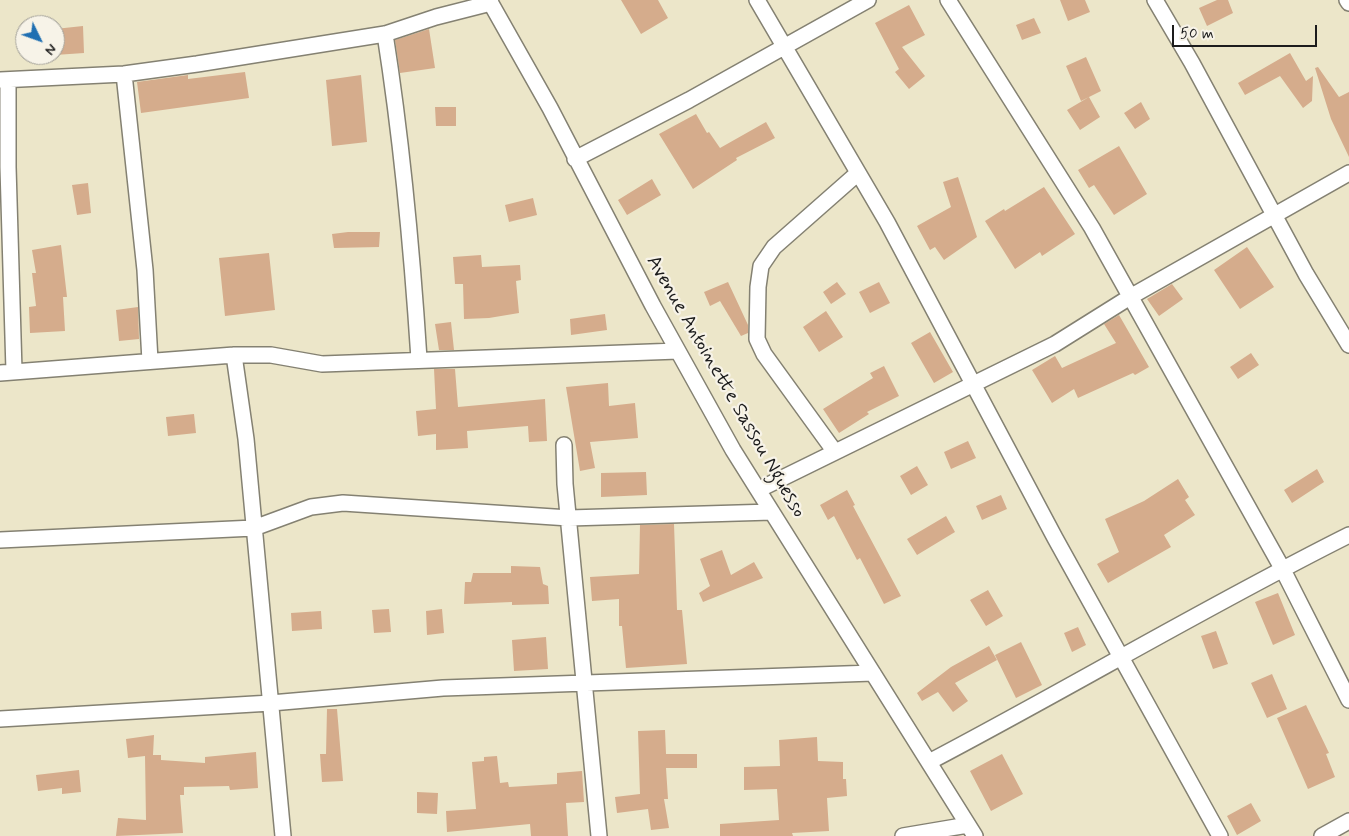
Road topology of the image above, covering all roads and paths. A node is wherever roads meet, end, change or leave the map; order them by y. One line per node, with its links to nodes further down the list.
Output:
1 (757, 0): 7 (street)
2 (868, 0): 7 (street)
3 (948, 0): 14 (street)
4 (1155, 0): 13 (street)
5 (490, 2): 6 (street); 10 (street, Avenue Antoinette Sassou Nguesso)
6 (385, 34): 8 (street); 18 (street)
7 (784, 49): 10 (street); 11 (street)
8 (124, 74): 9 (street); 19 (street)
9 (4, 80): 20 (street)
10 (575, 158): 16 (street, Avenue Antoinette Sassou Nguesso)
11 (858, 173): 21 (street); 23 (street)
12 (1349, 173): 13 (street)
13 (1273, 216): 14 (street); 15 (street)
14 (1130, 297): 21 (street); 30 (street)
15 (1349, 345)
16 (678, 351): 18 (street); 24 (street, Avenue Antoinette Sassou Nguesso)
17 (234, 355): 18 (street); 19 (street); 27 (street)
18 (419, 359)
19 (150, 361): 20 (street)
20 (7, 372)
21 (972, 386): 23 (street); 31 (street)
22 (564, 445): 26 (street)
23 (835, 452): 24 (street)
24 (758, 490): 25 (street, Avenue Antoinette Sassou Nguesso)
25 (772, 512): 26 (street); 32 (street, Avenue Antoinette Sassou Nguesso)
26 (569, 518): 27 (street); 33 (street)
27 (254, 528): 29 (street); 35 (street)
28 (1349, 535): 30 (street)
29 (0, 540)
30 (1282, 568): 31 (street); 34 (street)
31 (1122, 658): 37 (street); 43 (street)
32 (873, 673): 33 (street); 37 (street, Avenue Antoinette Sassou Nguesso)
33 (583, 682): 35 (street); 41 (street)
34 (1349, 700)
35 (271, 703): 36 (street); 40 (street)
36 (0, 719)
37 (929, 762): 39 (street, Avenue Antoinette Sassou Nguesso)
38 (1349, 821): 44 (street)
39 (971, 830): 42 (street)
40 (283, 836)
41 (598, 836)
42 (903, 836)
43 (1220, 836)
44 (1322, 836)

